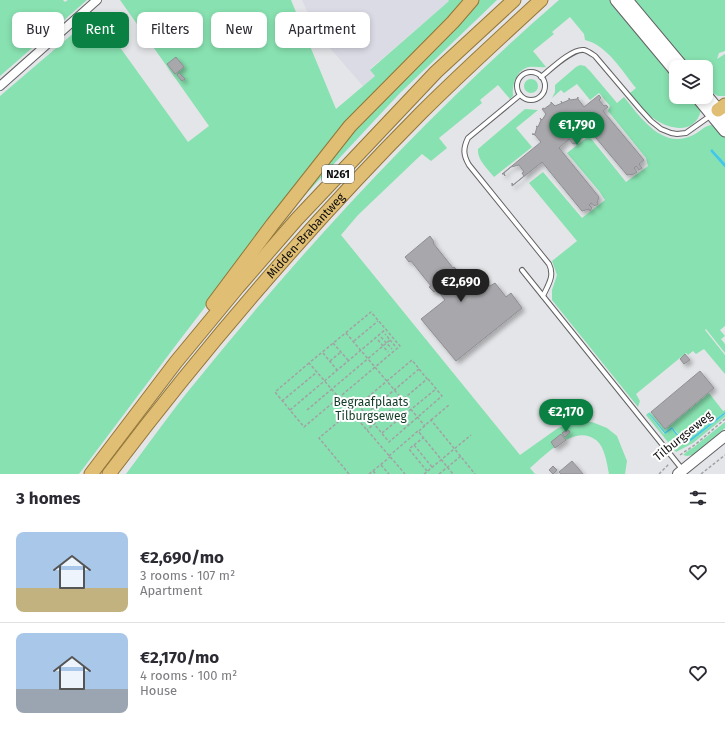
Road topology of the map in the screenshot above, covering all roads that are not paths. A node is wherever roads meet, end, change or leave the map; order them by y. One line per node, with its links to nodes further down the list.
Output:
1 (97, 0): 10 (street)
2 (472, 0): 18 (highway, N261)
3 (514, 0): 18 (highway, Midden-Brabantweg / N261)
4 (541, 0): 22 (highway, Midden-Brabantweg / N261)
5 (616, 0): 8 (main road)
6 (627, 0): 7 (main road)
7 (677, 60)
8 (669, 64)
9 (541, 77): 11 (lane); 11 (lane); 14 (lane)
10 (0, 86)
11 (520, 95): 17 (lane)
12 (708, 104): 14 (main road)
13 (713, 104): 14 (main road)
14 (720, 112): 15 (main road)
15 (725, 131)
16 (522, 270): 17 (lane)
17 (543, 296): 20 (lane)
18 (176, 362): 21 (highway, Midden-Brabantweg / N261)
19 (725, 436): 20 (street)
20 (681, 472)
21 (91, 474)
22 (109, 474)

